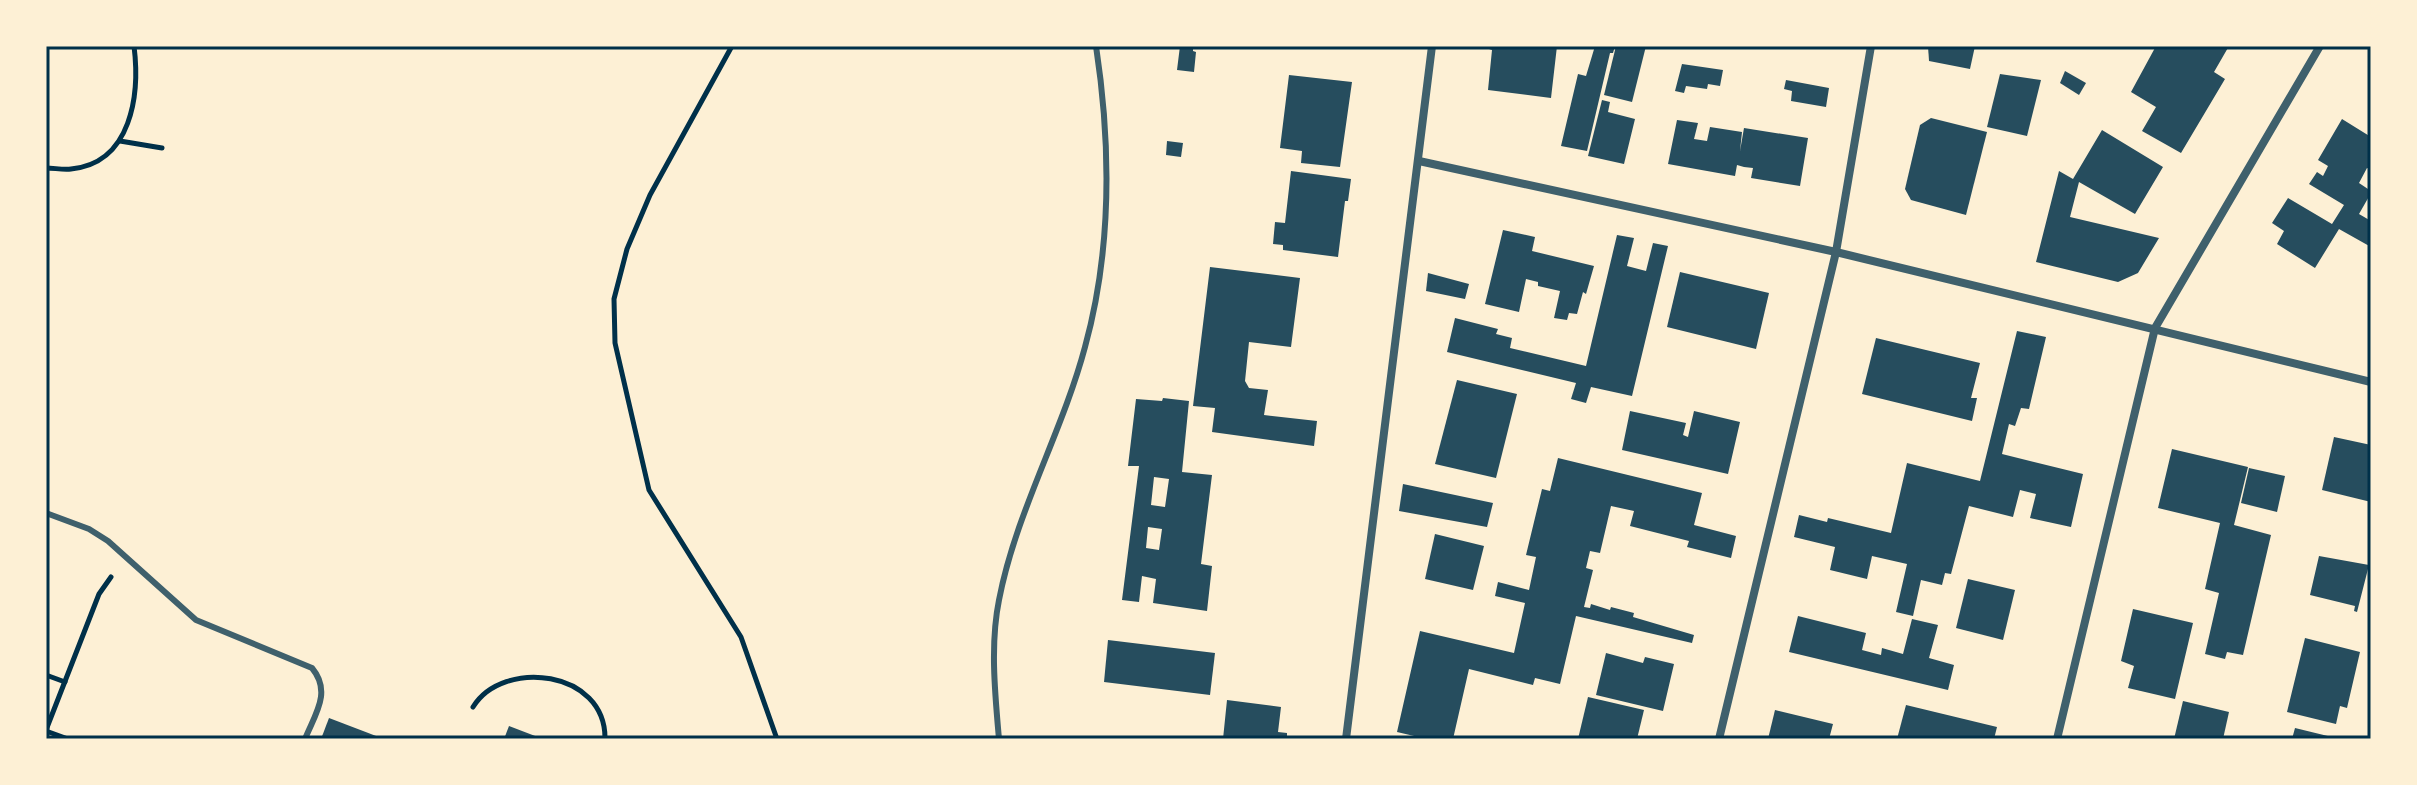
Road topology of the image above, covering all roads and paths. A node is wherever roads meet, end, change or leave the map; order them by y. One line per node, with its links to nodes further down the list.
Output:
1 (134, 46): 7 (path)
2 (732, 46): 23 (path)
3 (1096, 46): 24 (lane)
4 (1432, 46): 9 (street)
5 (1871, 46): 11 (street)
6 (2320, 46): 12 (street)
7 (120, 141): 8 (path); 10 (path)
8 (162, 148)
9 (1419, 161): 11 (street); 25 (street)
10 (46, 168)
11 (1836, 252): 12 (street); 26 (street)
12 (2155, 328): 13 (street); 27 (street)
13 (2371, 382)
14 (46, 513): 15 (lane)
15 (127, 558): 17 (path); 21 (lane)
16 (46, 675): 17 (path)
17 (65, 682): 19 (path)
18 (473, 707): 22 (path)
19 (46, 730): 20 (path)
20 (68, 739)
21 (305, 739)
22 (605, 739)
23 (777, 739)
24 (999, 739)
25 (1346, 739)
26 (1719, 739)
27 (2057, 739)

